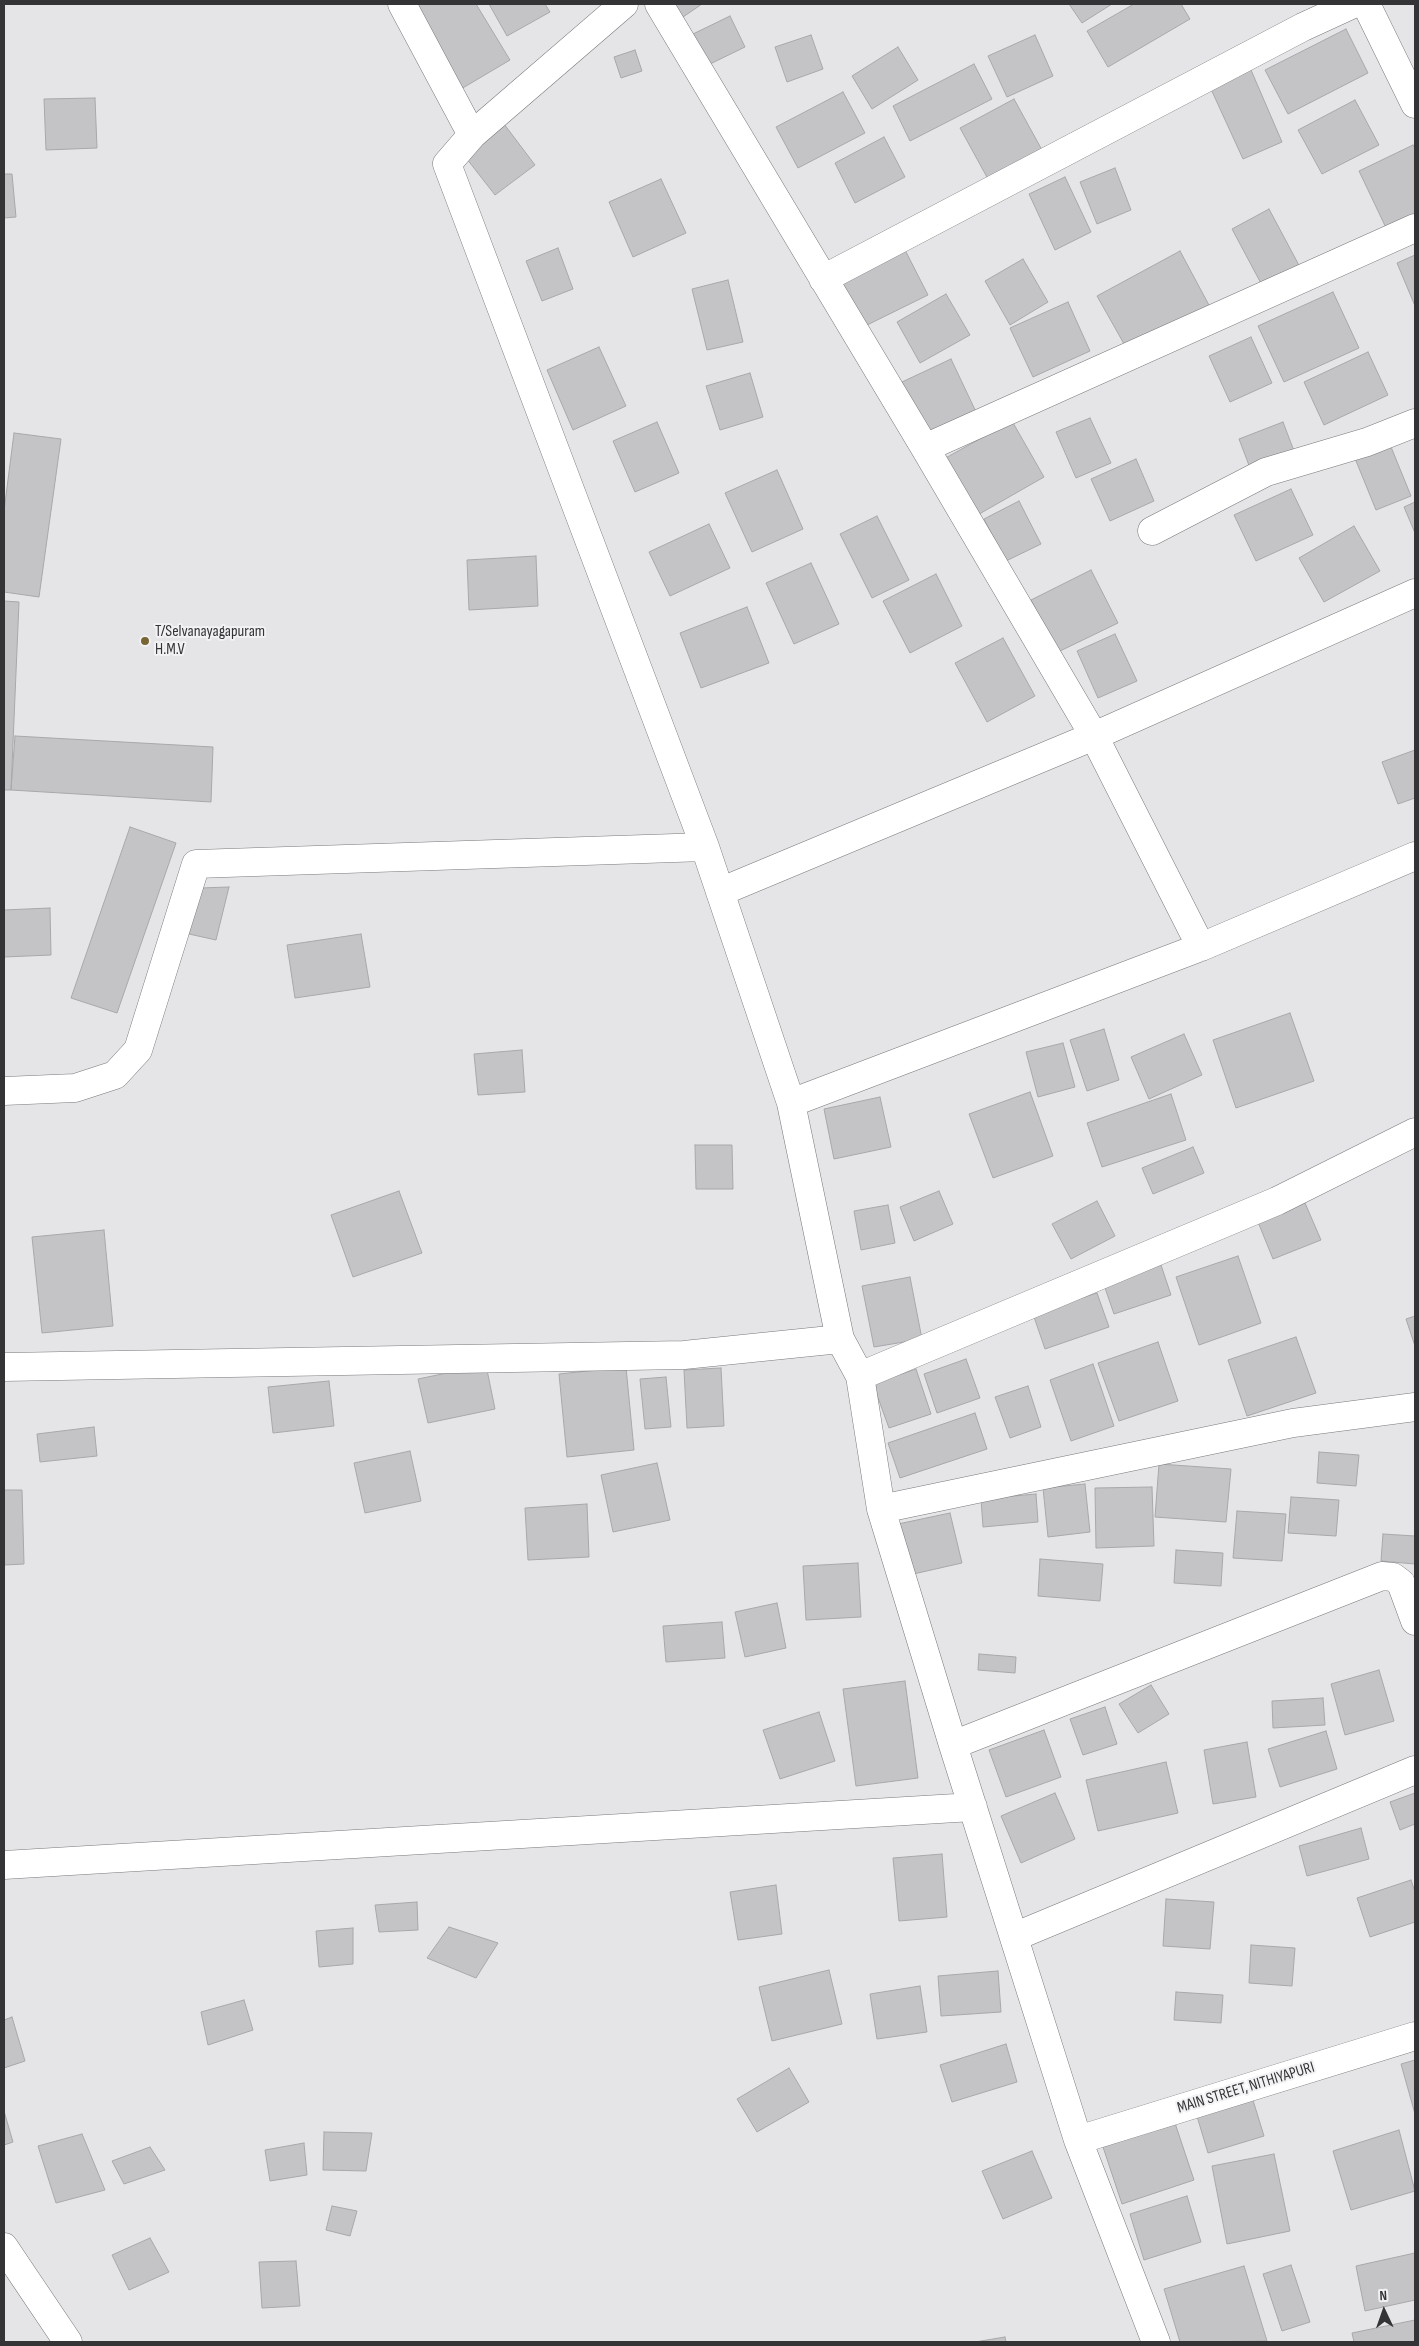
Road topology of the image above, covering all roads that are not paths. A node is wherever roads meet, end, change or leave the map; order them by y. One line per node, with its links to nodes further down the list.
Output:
1 (402, 4): 7 (street)
2 (624, 4): 7 (street)
3 (659, 4): 9 (street)
4 (1353, 4): 9 (street)
5 (1366, 4): 6 (street)
6 (1415, 104)
7 (472, 135): 15 (street)
8 (1415, 228): 11 (street)
9 (823, 279): 11 (street)
10 (1415, 424): 12 (street)
11 (925, 448): 14 (street)
12 (1152, 531)
13 (1415, 593): 14 (street)
14 (1094, 736): 17 (street); 18 (street)
15 (705, 847): 17 (street); 19 (street)
16 (1415, 856): 18 (street)
17 (720, 892): 20 (street)
18 (1201, 947): 20 (street)
19 (4, 1091)
20 (791, 1103): 22 (street)
21 (1415, 1132): 24 (street)
22 (840, 1339): 23 (street); 24 (street)
23 (4, 1367)
24 (860, 1376): 26 (street)
25 (1415, 1407): 26 (street)
26 (881, 1509): 28 (street)
27 (1415, 1621): 28 (street)
28 (953, 1745): 30 (street)
29 (1415, 1770): 32 (street)
30 (972, 1807): 31 (street); 32 (street)
31 (4, 1865)
32 (1014, 1937): 34 (street)
33 (1415, 2036): 34 (street, MAIN STREET, NITHIYAPURI)
34 (1078, 2140): 37 (street)
35 (4, 2247): 36 (street)
36 (68, 2342)
37 (1156, 2342)

